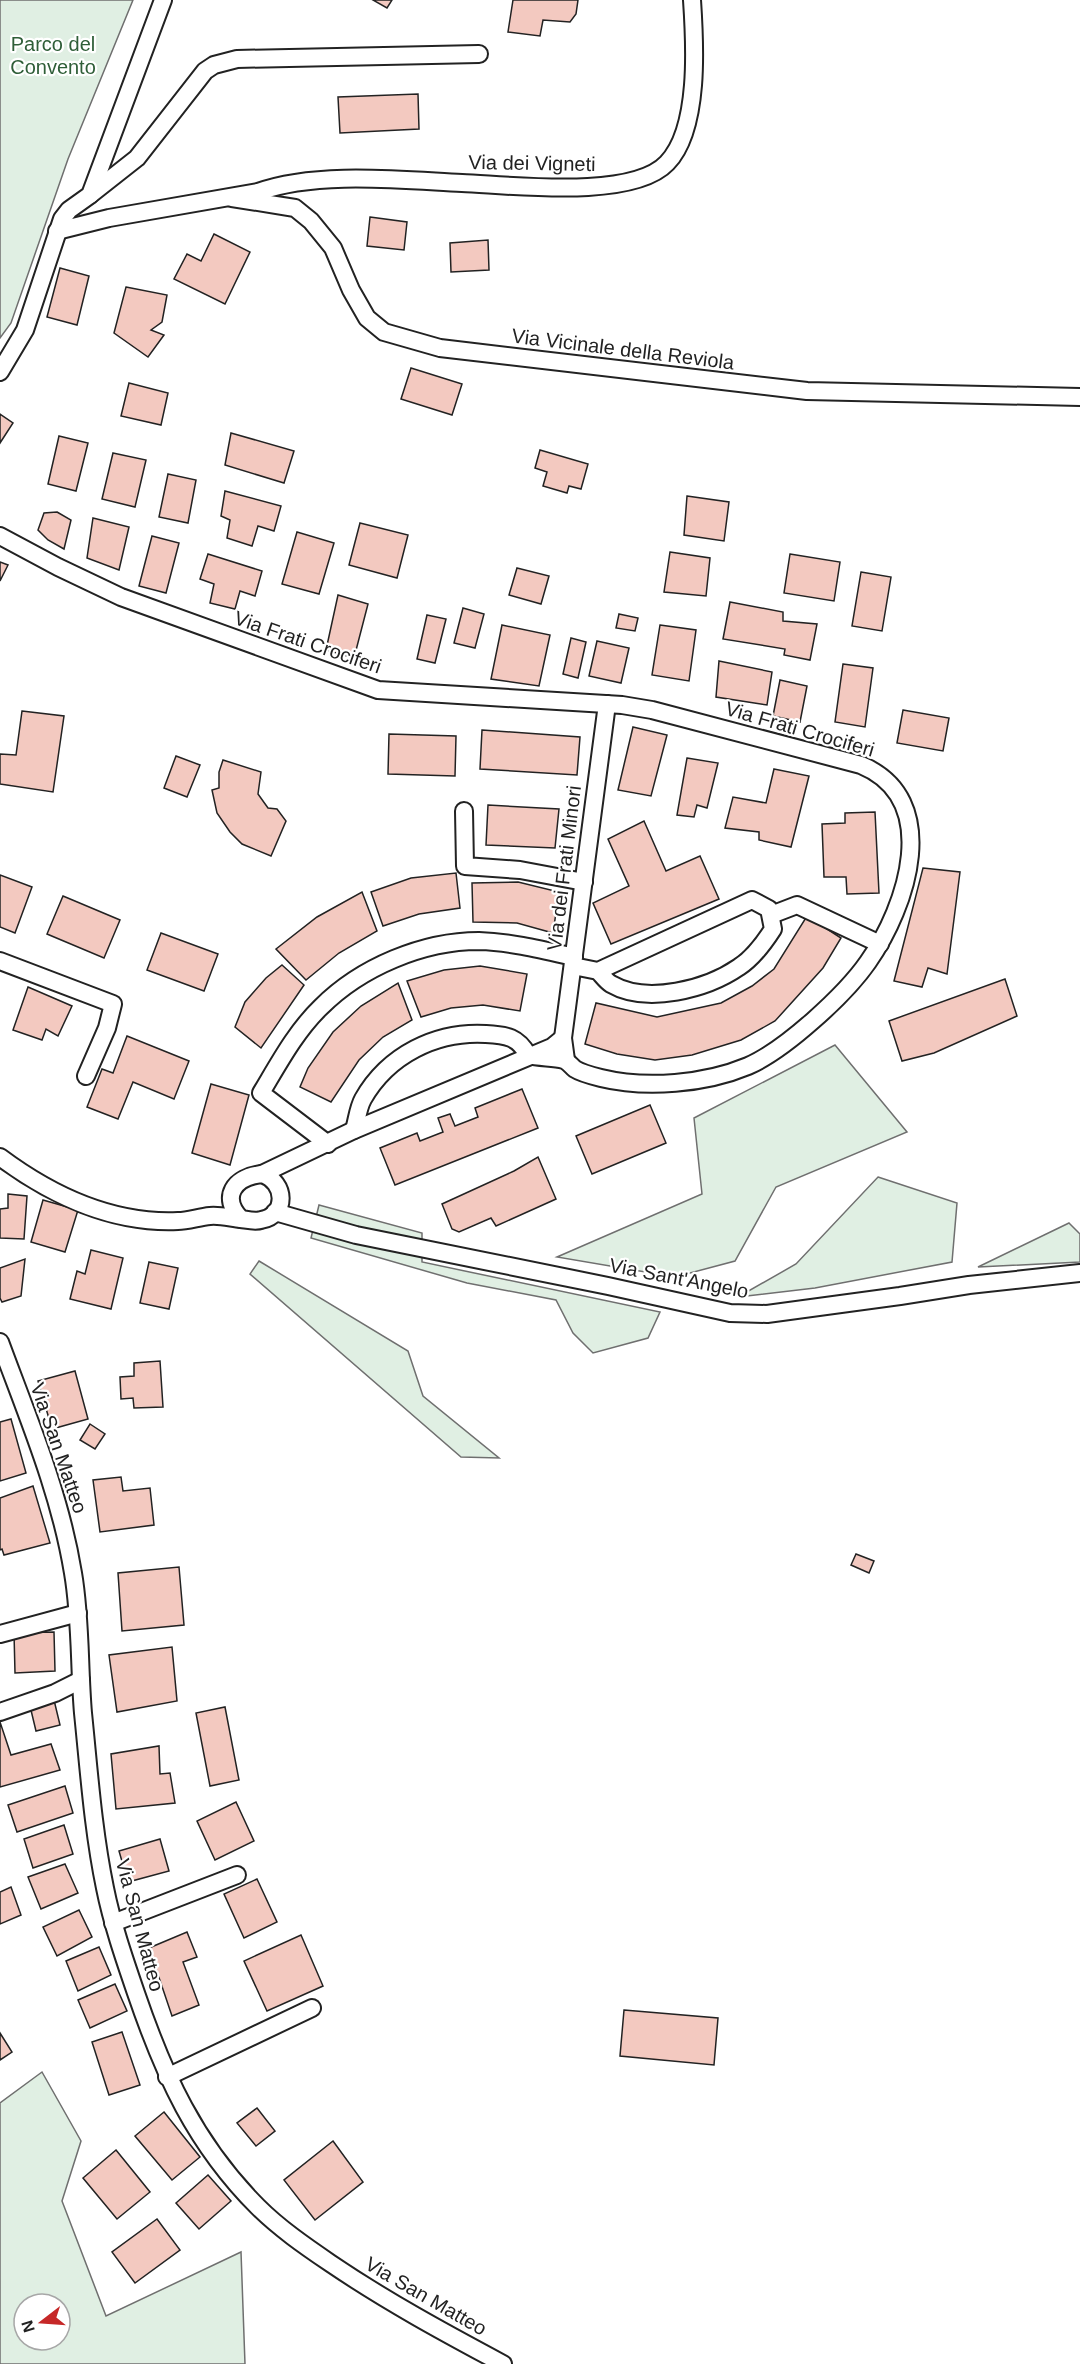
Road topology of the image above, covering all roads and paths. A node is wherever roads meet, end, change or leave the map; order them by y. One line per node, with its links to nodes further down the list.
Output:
1 (163, 0): 5 (street)
2 (692, 0): 4 (street, Via dei Vigneti)
3 (479, 54): 5 (street)
4 (258, 192): 6 (street, Via Vicinale della Reviola)
5 (90, 195): 7 (street)
6 (232, 198): 7 (street, Via Vicinale della Reviola); 9 (street, Via Vicinale della Reviola)
7 (57, 231): 8 (street)
8 (0, 372)
9 (1080, 397)
10 (0, 536): 11 (street, Via Frati Crociferi)
11 (607, 704): 13 (street, Via dei Frati Minori); 15 (street, Via Frati Crociferi)
12 (464, 811): 13 (street)
13 (584, 882): 17 (street, Via dei Frati Minori)
14 (771, 915): 15 (street); 18 (street); 18 (street)
15 (880, 944): 21 (street, Via Frati Crociferi)
16 (0, 961): 22 (street)
17 (573, 962): 18 (street); 19 (street, Via dei Frati Minori); 24 (street)
18 (597, 971)
19 (563, 1038): 20 (street); 21 (street, Via dei Frati Minori)
20 (528, 1055): 21 (street, Via Frati Crociferi); 23 (street); 23 (street)
21 (566, 1060)
22 (86, 1076)
23 (354, 1130): 24 (street)
24 (328, 1144): 25 (street)
25 (307, 1153): 27 (street); 29 (street)
26 (0, 1157): 31 (street)
27 (262, 1174): 28 (street); 29 (street)
28 (231, 1191): 30 (street); 31 (street)
29 (278, 1205): 30 (street); 32 (street, Via Sant'Angelo)
30 (242, 1219): 31 (street)
31 (179, 1221)
32 (1080, 1273)
33 (0, 1342): 34 (street, Via San Matteo)
34 (14, 1378): 35 (street); 36 (street, Via San Matteo)
35 (0, 1389)
36 (78, 1613): 37 (street); 38 (street, Via San Matteo)
37 (0, 1634)
38 (81, 1680): 39 (street); 41 (street, Via San Matteo)
39 (0, 1712)
40 (237, 1875): 41 (street)
41 (113, 1923): 43 (street, Via San Matteo)
42 (312, 2008): 43 (street)
43 (167, 2077): 44 (street, Via San Matteo)
44 (503, 2364)

